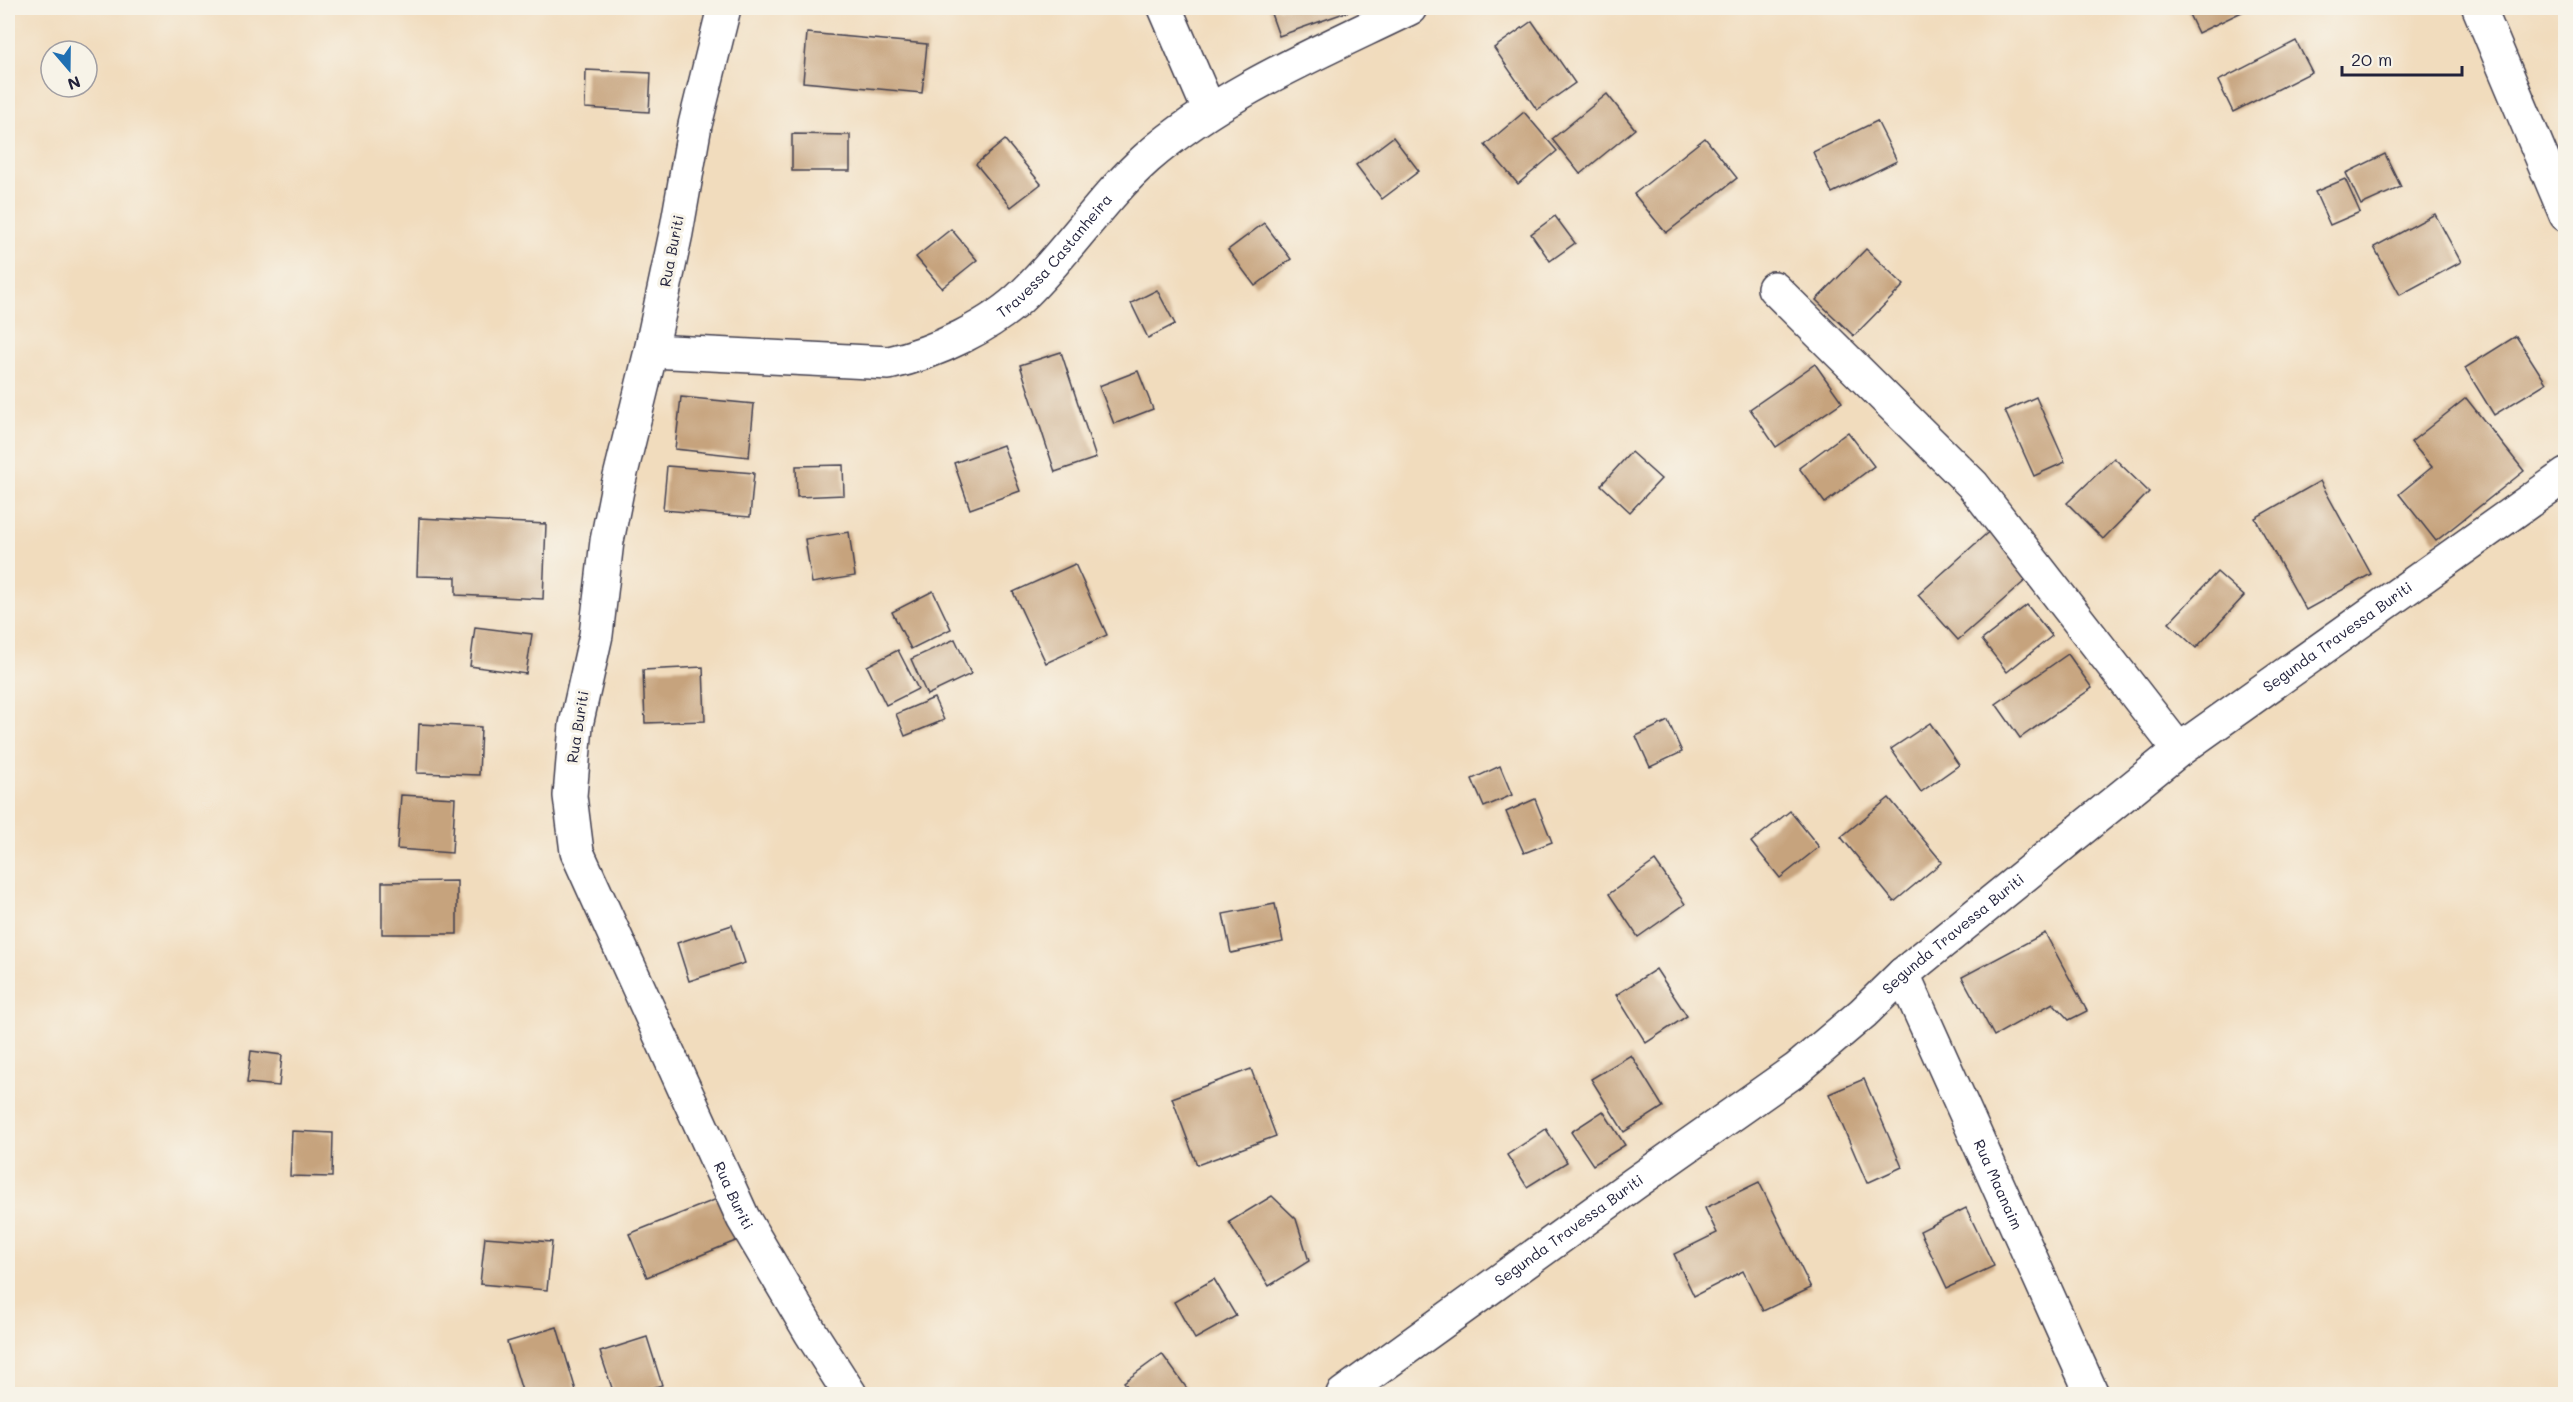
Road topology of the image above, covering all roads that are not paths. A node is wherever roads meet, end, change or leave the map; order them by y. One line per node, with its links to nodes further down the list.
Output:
1 (723, 8): 8 (street, Rua Buriti)
2 (1165, 8): 5 (street)
3 (1410, 8): 5 (street, Travessa Castanheira)
4 (2479, 8): 6 (street)
5 (1209, 110): 8 (street, Travessa Castanheira)
6 (2565, 215)
7 (1774, 288): 10 (street)
8 (651, 351): 12 (street, Rua Buriti)
9 (2565, 475): 10 (street, Segunda Travessa Buriti)
10 (2179, 750): 11 (street, Segunda Travessa Buriti)
11 (1903, 974): 13 (street, Segunda Travessa Buriti); 14 (street, Rua Maanaim)
12 (850, 1395)
13 (1343, 1395)
14 (2092, 1395)

